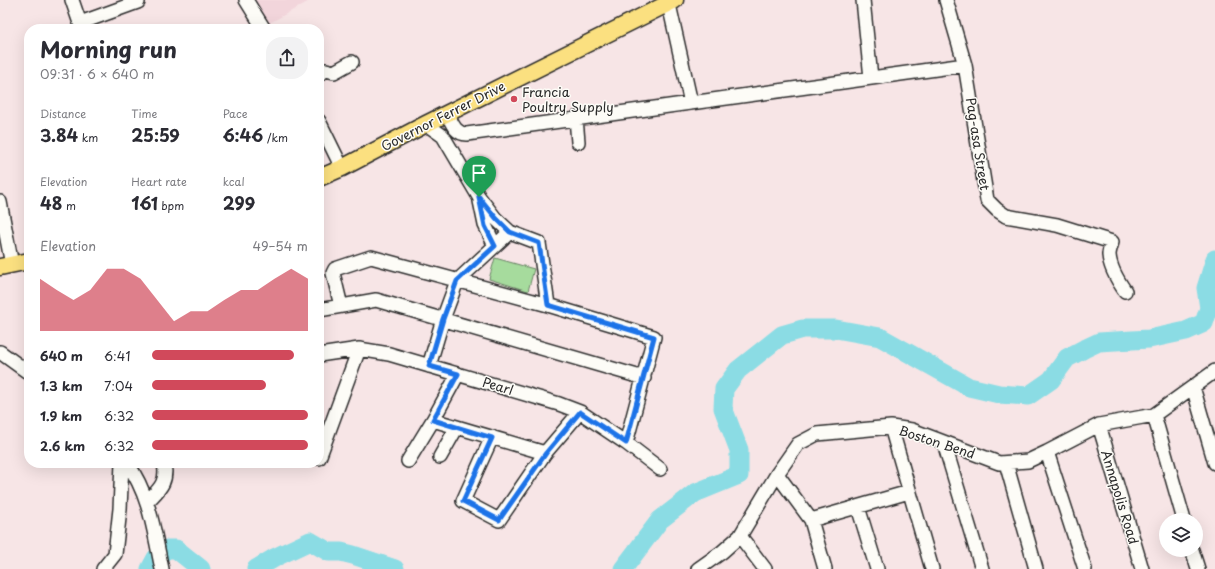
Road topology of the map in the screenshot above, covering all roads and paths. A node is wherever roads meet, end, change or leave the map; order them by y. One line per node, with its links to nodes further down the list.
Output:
1 (72, 0): 7 (street)
2 (246, 0): 9 (street)
3 (863, 0): 13 (street)
4 (946, 0): 11 (street, Pag-asa Street)
5 (670, 1): 14 (street); 15 (main road, Governor Ferrer Drive)
6 (138, 2): 8 (street)
7 (80, 24)
8 (86, 24)
9 (261, 24)
10 (352, 62): 12 (street)
11 (965, 65): 13 (street); 29 (street, Pag-asa Street)
12 (324, 71)
13 (871, 78): 14 (street)
14 (691, 103): 16 (street)
15 (447, 113): 16 (street); 17 (main road, Governor Ferrer Drive)
16 (576, 118): 19 (street)
17 (426, 124): 20 (main road, Governor Ferrer Drive); 22 (street)
18 (324, 131): 20 (street)
19 (578, 142)
20 (342, 168): 21 (main road, Governor Ferrer Drive)
21 (324, 176)
22 (479, 197): 24 (street); 25 (street)
23 (0, 202): 27 (street)
24 (510, 232): 25 (street); 30 (street)
25 (495, 246): 28 (street)
26 (24, 262): 27 (main road)
27 (6, 266)
28 (457, 281): 30 (street); 31 (street); 33 (street)
29 (1126, 291)
30 (548, 305): 41 (street)
31 (341, 306): 32 (street); 33 (street)
32 (324, 309)
33 (443, 319): 37 (street); 41 (street)
34 (359, 349): 36 (street, Pearl); 37 (street, Pearl); 52 (street)
35 (0, 352): 38 (street)
36 (324, 354)
37 (429, 366): 40 (street, Pearl)
38 (24, 370)
39 (1215, 371): 42 (street, Boston Bend)
40 (458, 374): 43 (street, Pearl); 45 (street)
41 (644, 378): 50 (street)
42 (1193, 387): 44 (street, Boston Bend); 58 (street)
43 (580, 412): 50 (street, Pearl); 54 (street)
44 (1154, 415): 46 (street, Boston Bend); 67 (street)
45 (433, 420): 47 (street); 56 (street)
46 (1098, 424): 53 (street, Boston Bend); 81 (street, Annapolis Road)
47 (457, 427): 49 (street); 55 (street)
48 (891, 427): 51 (street, Boston Bend); 63 (street, Boston Bend); 64 (street)
49 (492, 438): 54 (street); 54 (street)
50 (626, 443): 62 (street, Pearl)
51 (944, 443): 57 (street, Boston Bend); 78 (street)
52 (324, 444)
53 (1048, 452): 57 (street, Boston Bend); 80 (street)
54 (546, 453)
55 (440, 457)
56 (408, 461)
57 (1006, 463): 79 (street)
58 (1215, 463)
59 (122, 468): 71 (street)
60 (130, 468): 65 (street)
61 (165, 468): 65 (street)
62 (660, 469)
63 (777, 474): 68 (street); 69 (street, Boston Bend)
64 (909, 492): 66 (street); 77 (street)
65 (147, 502): 72 (street)
66 (858, 507): 68 (street); 76 (street)
67 (1182, 513)
68 (811, 520): 75 (street)
69 (740, 536): 73 (street, Boston Bend); 74 (street)
70 (1194, 557): 82 (street)
71 (103, 569)
72 (162, 569)
73 (698, 569)
74 (765, 569)
75 (825, 569)
76 (876, 569)
77 (932, 569)
78 (982, 569)
79 (1036, 569)
80 (1085, 569)
81 (1142, 569)
82 (1198, 569)

